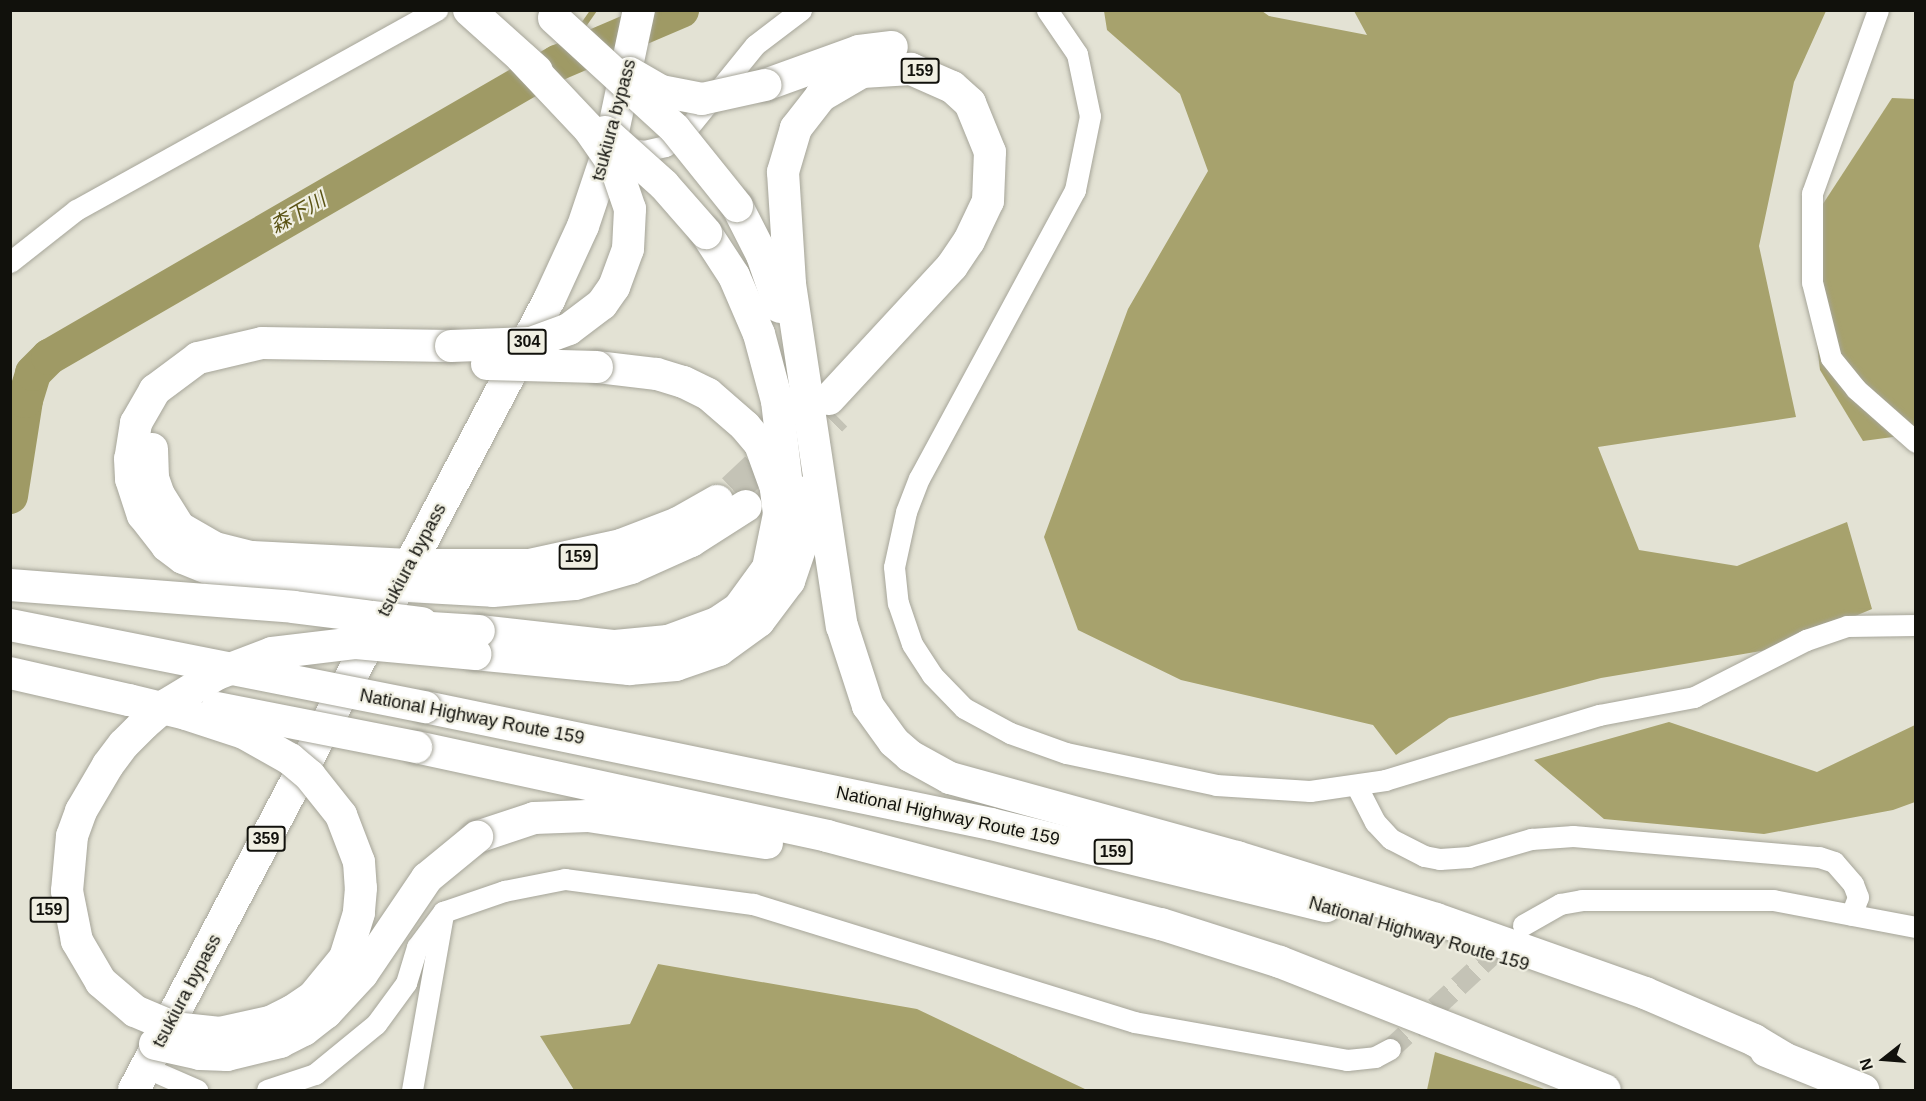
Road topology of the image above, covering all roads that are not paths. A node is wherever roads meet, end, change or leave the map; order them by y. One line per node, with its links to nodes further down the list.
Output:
1 (436, 10): 10 (street)
2 (469, 10): 8 (highway, bridge)
3 (639, 10): 9 (highway, tsukiura bypass / 304, bridge)
4 (801, 10): 9 (street)
5 (1047, 10): 25 (street)
6 (1878, 10): 14 (street)
7 (550, 14): 11 (highway, bridge); 13 (highway, bridge)
8 (521, 57): 12 (highway, bridge); 17 (highway, bridge)
9 (610, 146): 18 (highway, tsukiura bypass / 304)
10 (10, 262)
11 (781, 308): 13 (highway); 15 (highway)
12 (449, 355): 17 (highway, 159, bridge); 18 (highway, 159)
13 (824, 403): 13 (highway, 159); 15 (highway, 159); 32 (highway, 159)
14 (1916, 442)
15 (809, 482): 22 (highway, 159)
16 (740, 498): 18 (highway)
17 (768, 568): 22 (highway, 159)
18 (403, 577): 33 (highway, tsukiura bypass / 359)
19 (10, 585): 22 (highway, 159, bridge)
20 (10, 625): 32 (highway, National Highway Route 159 / 159, bridge)
21 (1916, 625): 25 (street)
22 (477, 642): 24 (highway, 159, bridge); 26 (highway, 159, bridge)
23 (10, 664): 26 (highway, 159, bridge)
24 (10, 673)
25 (1356, 785): 28 (street)
26 (1040, 891): 37 (highway, 159)
27 (443, 912): 31 (street); 35 (street); 36 (street)
28 (1851, 915): 29 (street); 30 (street)
29 (1523, 925)
30 (1916, 927)
31 (1390, 1050)
32 (1785, 1058): 38 (highway, National Highway Route 159 / 159)
33 (140, 1079): 34 (street)
34 (197, 1090)
35 (267, 1090)
36 (412, 1090)
37 (1605, 1090)
38 (1863, 1090)

